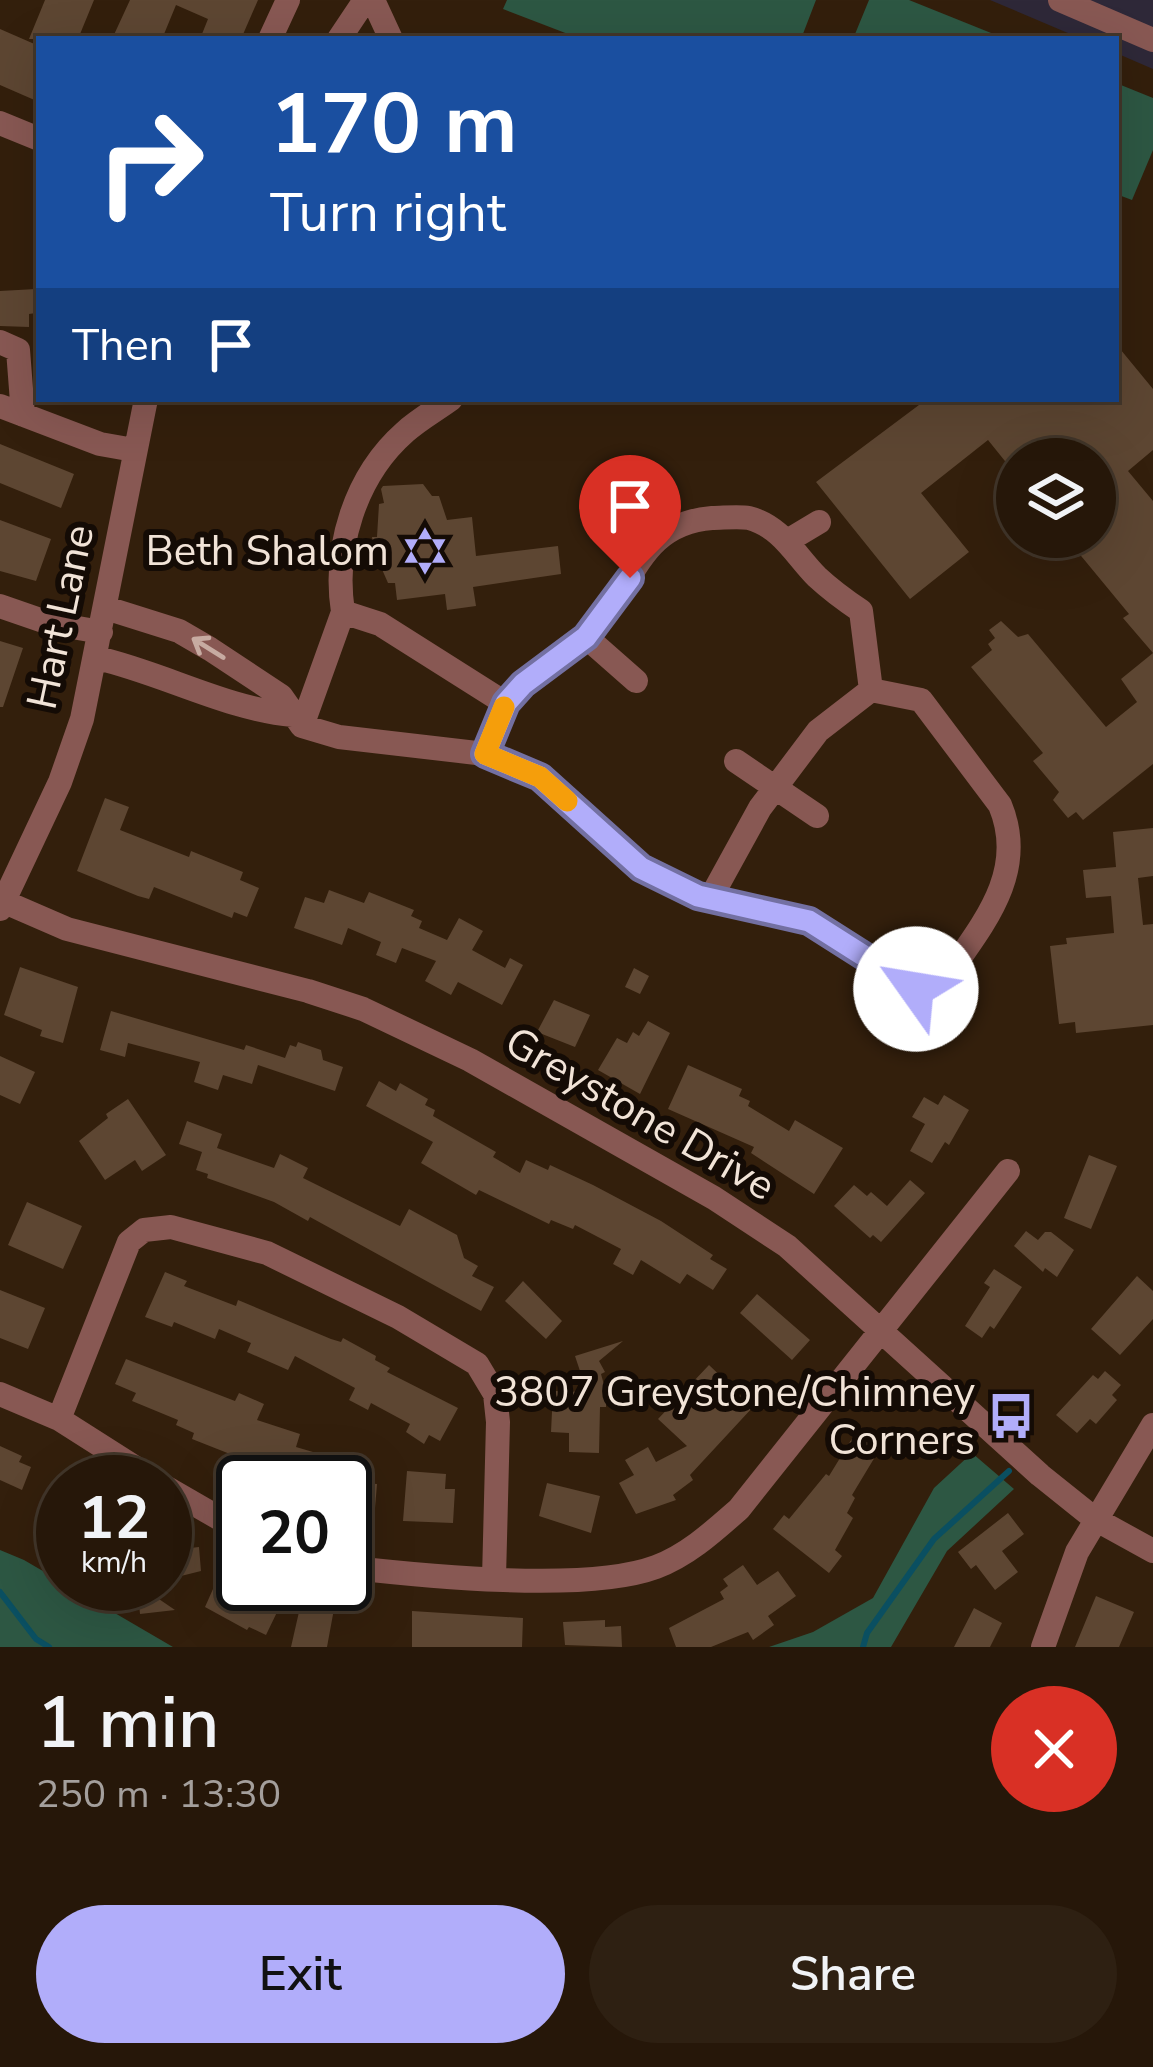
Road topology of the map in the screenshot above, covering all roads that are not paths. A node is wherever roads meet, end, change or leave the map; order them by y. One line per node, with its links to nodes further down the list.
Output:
1 (288, 0): 4 (street)
2 (369, 0): 5 (street); 6 (street)
3 (1060, 0): 7 (street)
4 (271, 36)
5 (341, 36)
6 (389, 36)
7 (1153, 40)
8 (0, 122): 9 (street)
9 (36, 138)
10 (0, 342): 13 (street)
11 (145, 402): 14 (street, Hart Lane)
12 (447, 402): 18 (street)
13 (12, 411): 14 (street)
14 (134, 450): 19 (street, Hart Lane)
15 (819, 522): 16 (street)
16 (789, 540): 20 (street); 22 (street)
17 (0, 606): 19 (street)
18 (343, 612): 23 (street); 24 (street)
19 (101, 633): 24 (street); 24 (street, one-way to 19); 30 (street, Hart Lane)
20 (586, 637): 21 (street); 23 (street)
21 (636, 681)
22 (871, 690): 27 (street); 29 (street)
23 (506, 703): 25 (street)
24 (298, 720): 25 (street)
25 (485, 754): 29 (street)
26 (736, 761): 27 (street)
27 (776, 788): 28 (street); 29 (street)
28 (817, 816)
29 (710, 899)
30 (1, 904): 32 (street, Greystone Drive)
31 (1008, 1171): 32 (street)
32 (882, 1331): 37 (street, Greystone Drive); 40 (street)
33 (0, 1394): 34 (street)
34 (59, 1419): 36 (street); 40 (street)
35 (1153, 1425): 37 (street)
36 (115, 1455)
37 (1095, 1519): 38 (street, Greystone Drive); 41 (street)
38 (1153, 1551)
39 (372, 1569): 40 (street)
40 (494, 1578)
41 (1043, 1647)

